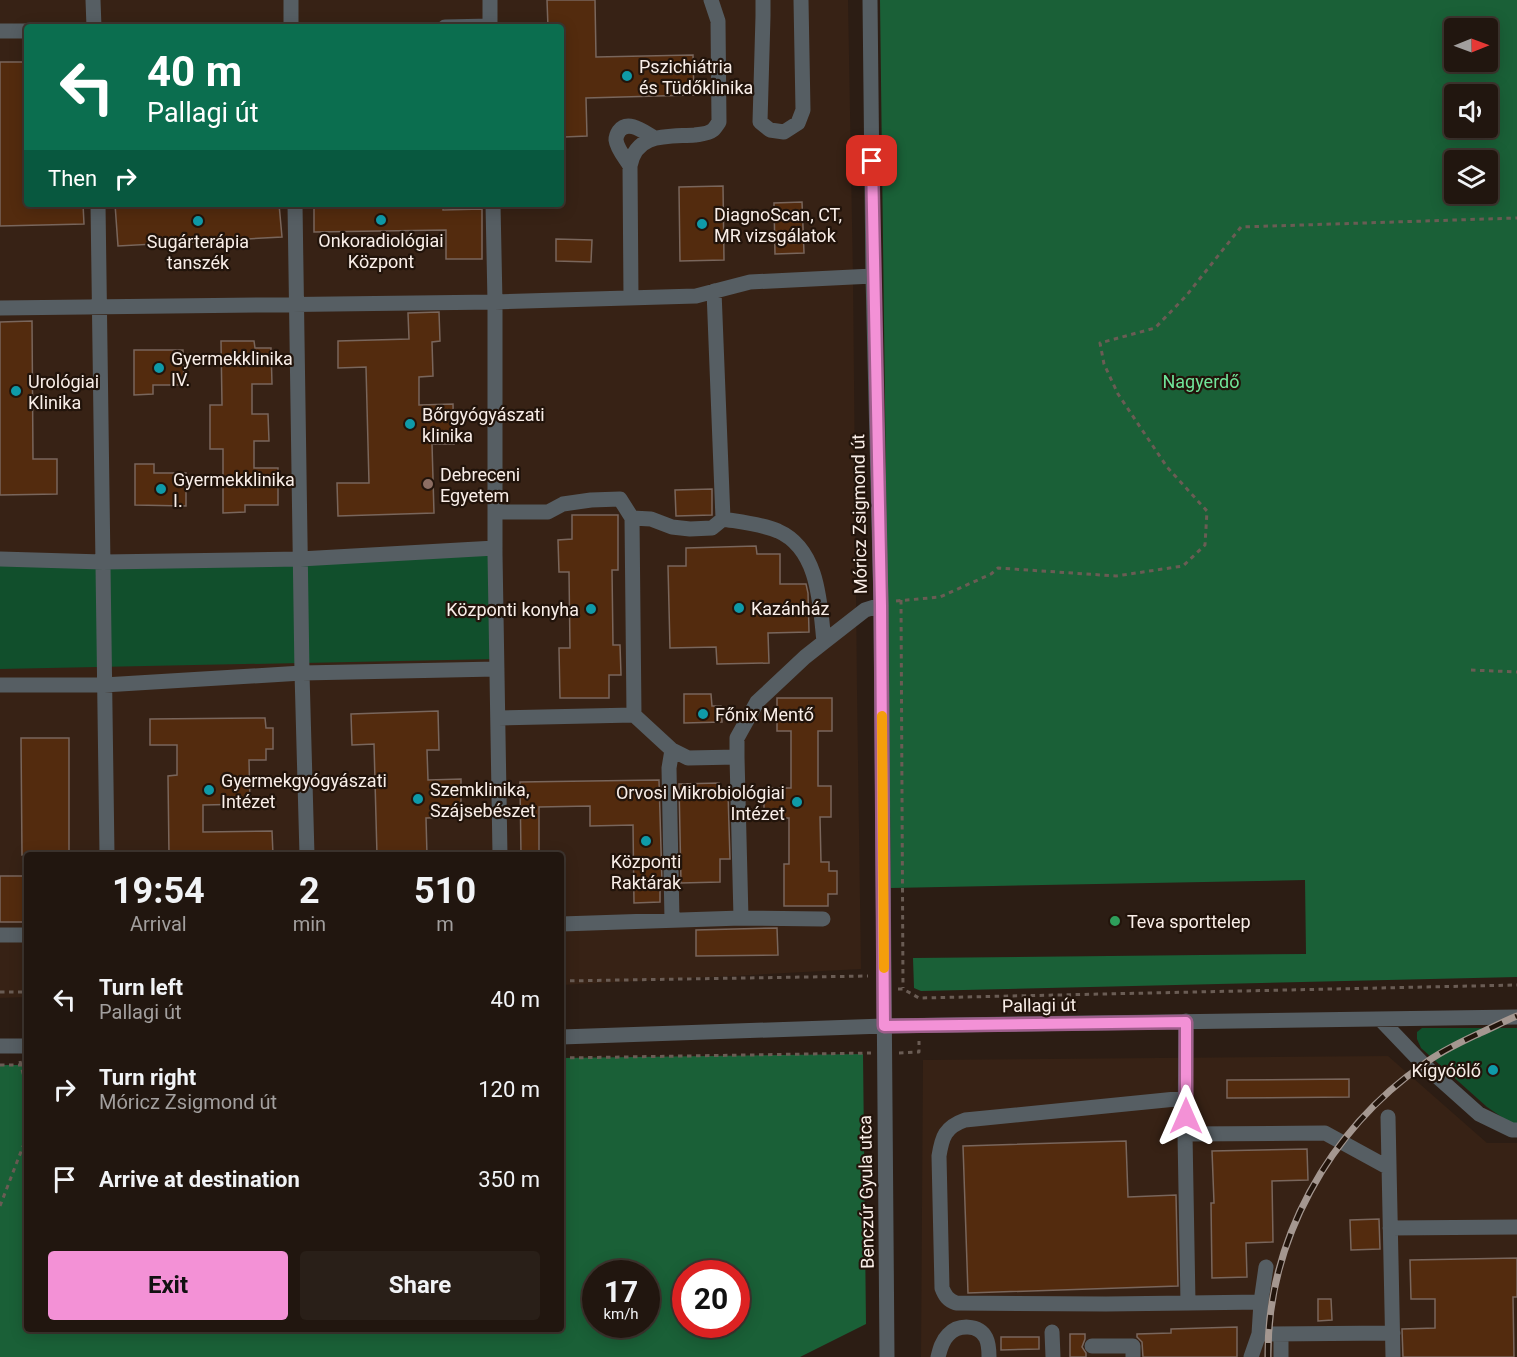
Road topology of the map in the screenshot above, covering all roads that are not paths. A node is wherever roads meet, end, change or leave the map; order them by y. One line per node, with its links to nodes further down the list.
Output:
1 (93, 0): 8 (street)
2 (291, 0): 9 (street)
3 (490, 0): 10 (street)
4 (711, 0): 13 (street)
5 (762, 0): 6 (street)
6 (801, 0)
7 (870, 0): 18 (street, Móricz Zsigmond út)
8 (94, 24)
9 (291, 24)
10 (490, 24)
11 (24, 31): 12 (street)
12 (0, 32)
13 (654, 137): 14 (street); 14 (street)
14 (630, 166): 20 (street)
15 (98, 207): 23 (street)
16 (295, 207): 22 (street)
17 (493, 207): 21 (street)
18 (873, 276): 19 (street); 32 (street, Móricz Zsigmond út)
19 (714, 291): 20 (street); 27 (street)
20 (631, 298): 21 (street)
21 (495, 302): 22 (street); 25 (street)
22 (298, 303): 23 (street); 30 (street)
23 (100, 306): 24 (street); 31 (street)
24 (0, 308)
25 (495, 512): 26 (street); 28 (street)
26 (632, 518): 27 (street); 38 (street)
27 (723, 519): 33 (street)
28 (495, 548): 30 (street); 34 (street)
29 (0, 559): 31 (street)
30 (300, 559): 31 (street); 35 (street)
31 (103, 562): 37 (street)
32 (881, 605): 33 (street); 54 (street, Móricz Zsigmond út)
33 (824, 642): 41 (street)
34 (497, 669): 35 (street); 39 (street)
35 (303, 673): 37 (street); 43 (street)
36 (0, 685): 37 (street)
37 (104, 685): 42 (street)
38 (634, 715): 39 (street); 40 (street)
39 (498, 718): 44 (street)
40 (672, 750): 41 (street); 47 (street)
41 (737, 757): 45 (street)
42 (107, 852)
43 (307, 852)
44 (500, 852)
45 (741, 918): 46 (street); 47 (street)
46 (823, 919)
47 (672, 920): 48 (street)
48 (564, 924)
49 (0, 935): 50 (street)
50 (24, 935)
51 (1517, 1017): 52 (street, Pallagi út)
52 (1380, 1019): 53 (street, Pallagi út); 58 (street)
53 (1186, 1022): 54 (street, Pallagi út); 56 (street)
54 (884, 1026): 55 (street, Pallagi út); 71 (street, Benczúr Gyula utca)
55 (564, 1037)
56 (1186, 1098): 59 (street); 65 (street)
57 (1388, 1117): 60 (street)
58 (1517, 1130)
59 (1185, 1134): 60 (street); 65 (street)
60 (1389, 1168): 62 (street)
61 (1517, 1227): 62 (street)
62 (1390, 1228): 67 (street)
63 (1266, 1267): 64 (street)
64 (1261, 1302): 65 (street); 68 (street)
65 (1188, 1303)
66 (1052, 1332): 74 (street)
67 (1393, 1333): 69 (street); 78 (street)
68 (1259, 1334): 69 (street); 76 (street)
69 (1281, 1334): 77 (street)
70 (1092, 1346): 75 (street)
71 (887, 1357)
72 (938, 1357): 73 (street)
73 (989, 1357)
74 (1053, 1357)
75 (1133, 1357)
76 (1251, 1357)
77 (1281, 1357)
78 (1393, 1357)

